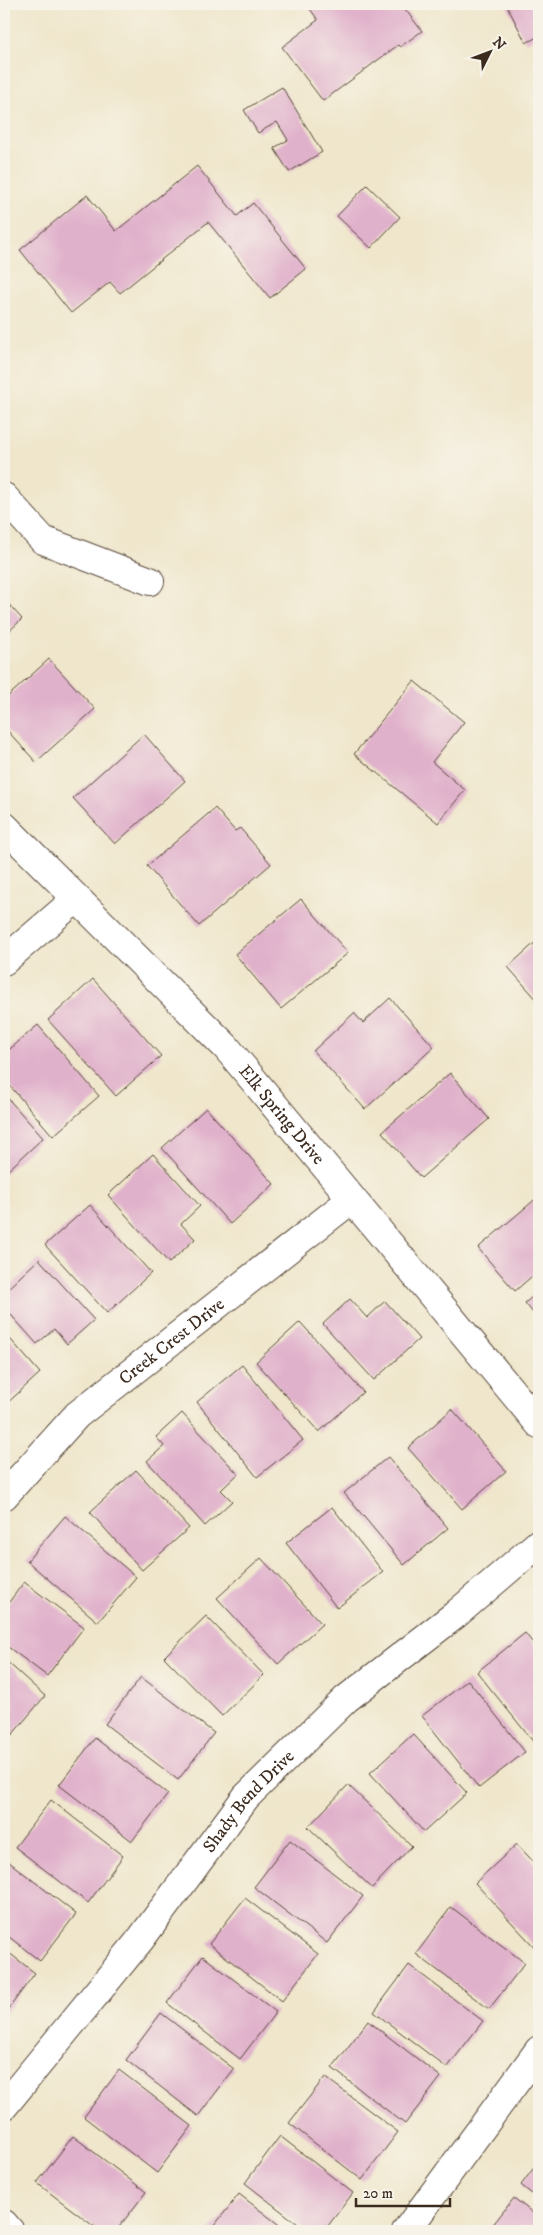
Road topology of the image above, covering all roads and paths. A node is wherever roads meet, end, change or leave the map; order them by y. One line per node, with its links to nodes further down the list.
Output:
1 (4, 498): 2 (street)
2 (150, 581)
3 (4, 826): 4 (street, Elk Spring Drive)
4 (76, 899): 5 (street); 6 (street, Elk Spring Drive)
5 (4, 961)
6 (352, 1199): 7 (street, Elk Spring Drive); 8 (street, Creek Crest Drive)
7 (539, 1424)
8 (4, 1496)
9 (539, 1542): 11 (street, Shady Bend Drive)
10 (539, 2050): 14 (street)
11 (4, 2106)
12 (4, 2224): 13 (street)
13 (10, 2231)
14 (406, 2231)

